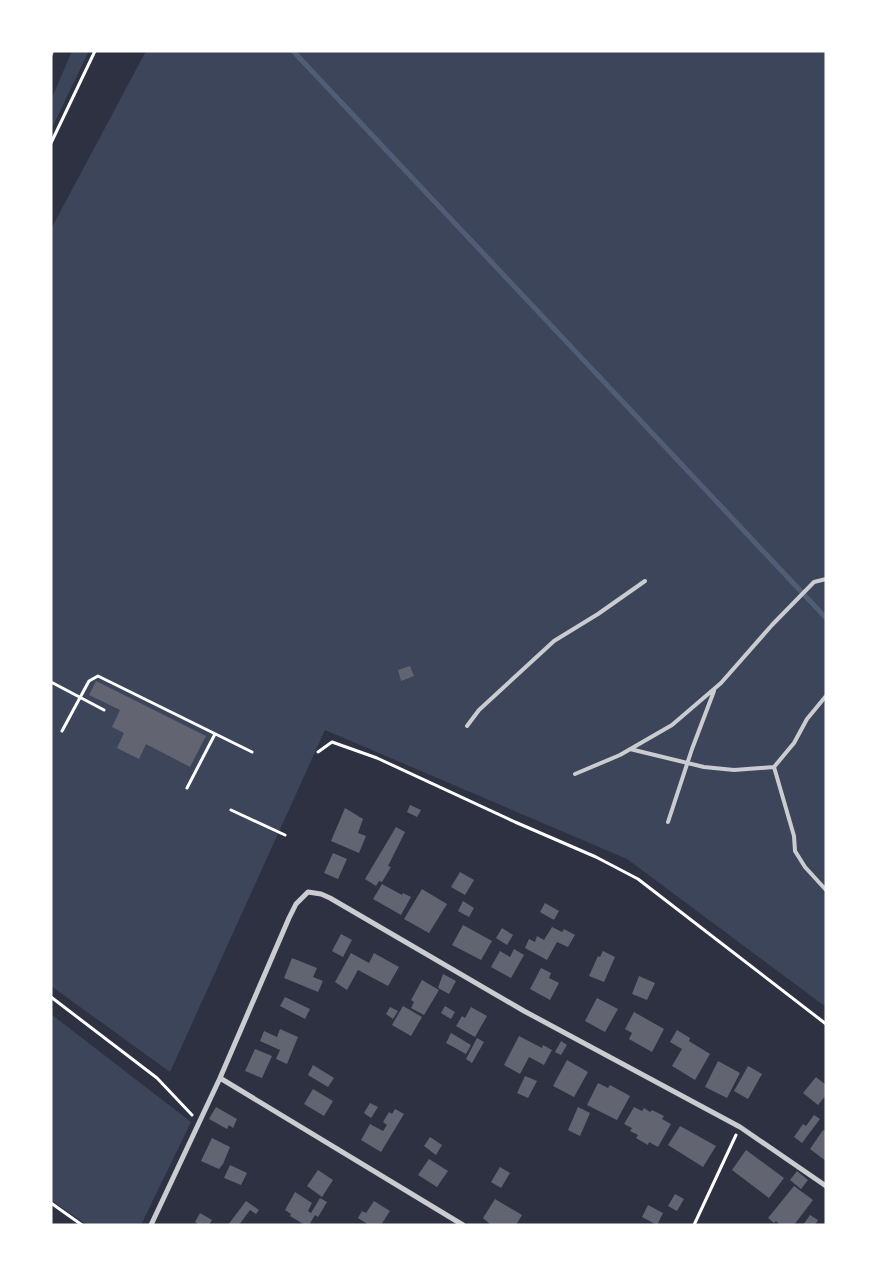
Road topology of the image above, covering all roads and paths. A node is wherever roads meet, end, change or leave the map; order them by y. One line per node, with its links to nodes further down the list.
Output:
1 (95, 51): 2 (path)
2 (51, 143)
3 (826, 579): 6 (lane)
4 (645, 581): 10 (lane)
5 (51, 682): 8 (path)
6 (715, 689): 13 (lane); 16 (lane)
7 (826, 696): 17 (lane)
8 (80, 697): 9 (path); 11 (path); 12 (path)
9 (104, 710)
10 (467, 726)
11 (62, 731)
12 (215, 734): 14 (path); 19 (path)
13 (630, 749): 16 (lane); 18 (lane)
14 (252, 752)
15 (318, 752): 25 (path)
16 (688, 763): 17 (lane); 21 (lane)
17 (774, 767): 23 (lane)
18 (575, 774)
19 (187, 788)
20 (231, 810): 22 (path)
21 (668, 822)
22 (285, 835)
23 (826, 890)
24 (51, 997): 27 (path)
25 (826, 1024)
26 (220, 1078): 27 (street); 28 (street); 33 (street)
27 (199, 1122): 32 (street)
28 (740, 1127): 29 (street); 34 (path)
29 (826, 1186)
30 (51, 1203): 31 (path)
31 (82, 1225)
32 (151, 1225)
33 (463, 1225)
34 (694, 1225)

